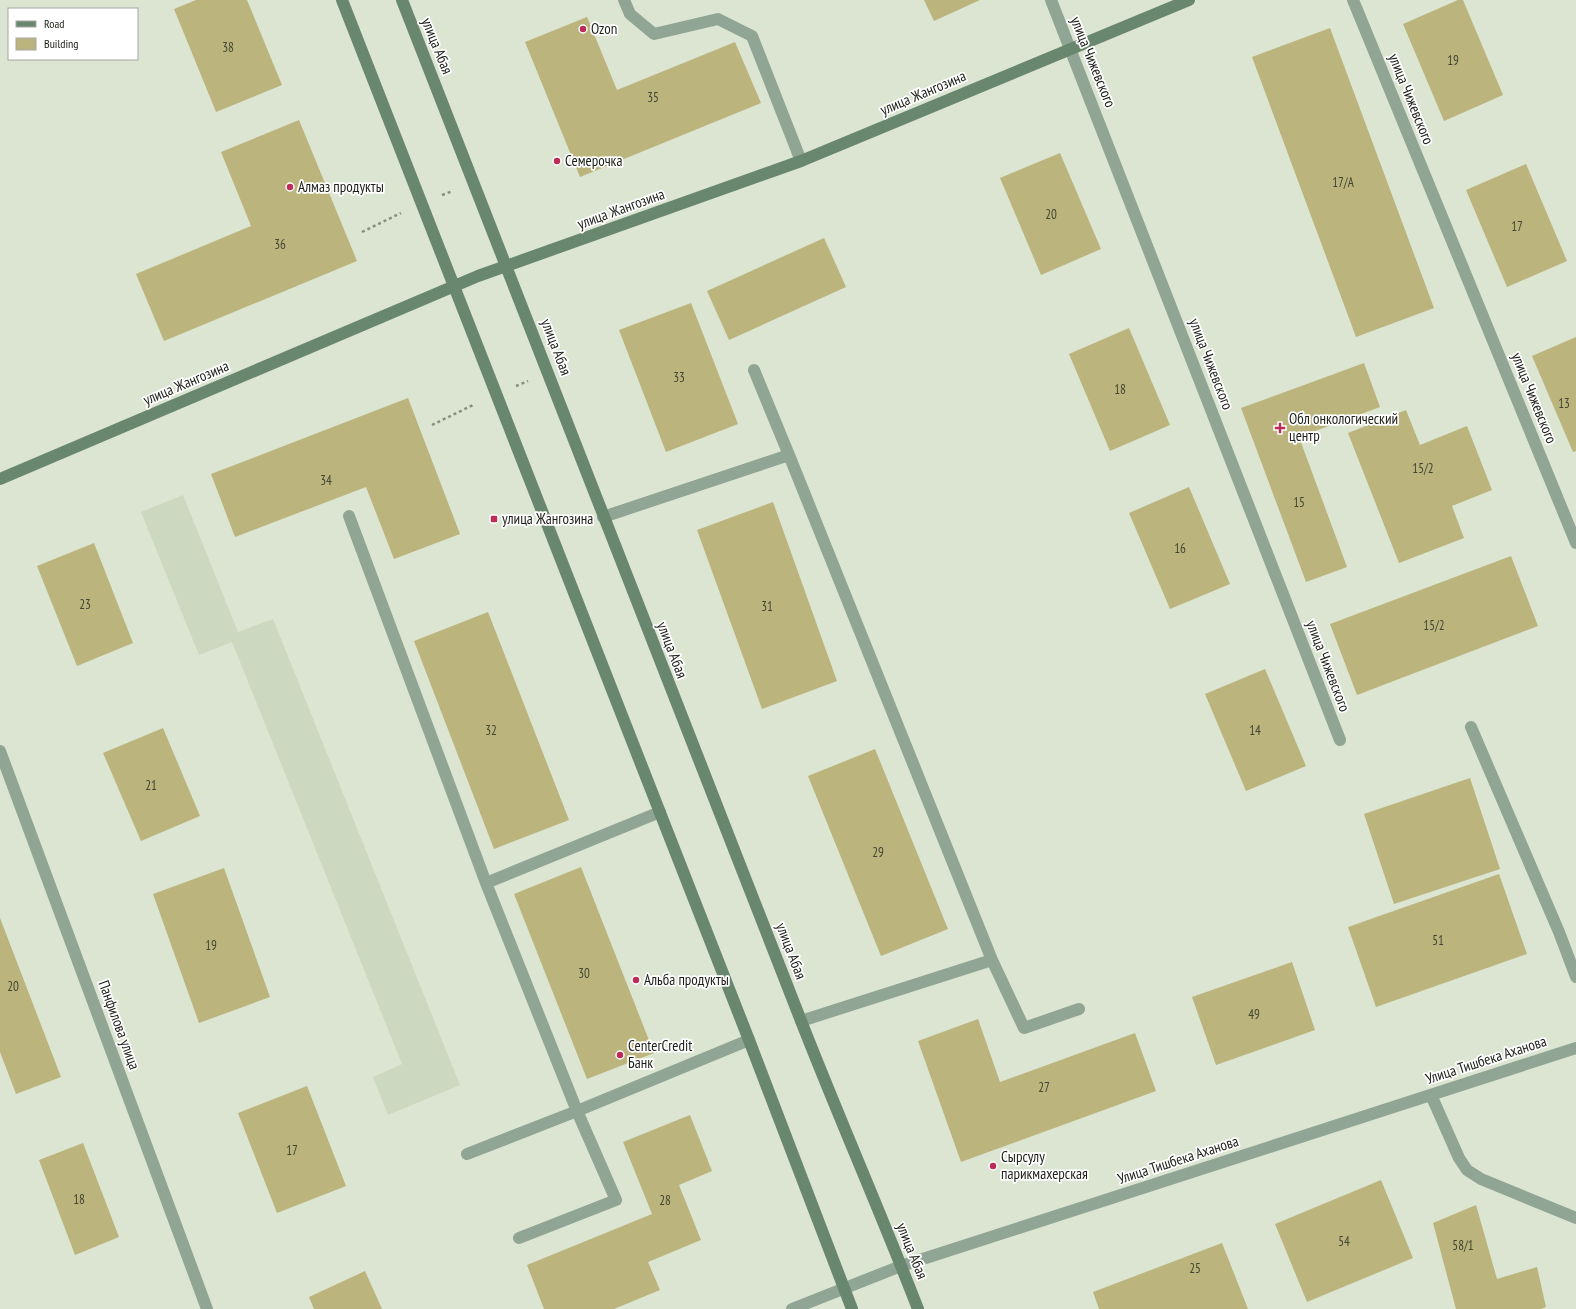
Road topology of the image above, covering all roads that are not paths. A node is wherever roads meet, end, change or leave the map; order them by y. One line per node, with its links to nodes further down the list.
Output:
1 (342, 0): 10 (main road)
2 (402, 0): 9 (main road, улица Абая)
3 (624, 0): 8 (street)
4 (1051, 0): 7 (street, улица Чижевского)
5 (1189, 0): 7 (main road, улица Жангозина)
6 (1353, 0): 16 (street, улица Чижевского)
7 (1070, 49): 8 (main road, улица Жангозина); 18 (street, улица Чижевского)
8 (801, 161): 9 (main road, улица Жангозина)
9 (508, 266): 10 (main road, улица Жангозина); 15 (main road, улица Абая)
10 (454, 286): 13 (main road, улица Жангозина); 20 (main road)
11 (754, 370): 12 (street)
12 (789, 455): 15 (street); 22 (street)
13 (0, 480)
14 (349, 516): 21 (street)
15 (603, 517): 25 (main road, улица Абая)
16 (1576, 543)
17 (1471, 727): 23 (street)
18 (1340, 740)
19 (0, 751): 35 (street, Панфилова улица)
20 (660, 812): 21 (street); 26 (main road)
21 (486, 883): 29 (street)
22 (992, 960): 24 (street); 25 (street)
23 (1576, 977)
24 (1079, 1009)
25 (801, 1021): 33 (main road, улица Абая)
26 (749, 1040): 29 (street); 34 (main road)
27 (1576, 1048): 28 (street, Улица Тишбека Аханова)
28 (1431, 1095): 31 (street); 33 (street, Улица Тишбека Аханова)
29 (577, 1111): 30 (street); 32 (street)
30 (467, 1154)
31 (1576, 1218)
32 (519, 1238)
33 (901, 1266): 34 (street, Улица Тишбека Аханова); 38 (main road, улица Абая)
34 (844, 1288): 36 (street, Улица Тишбека Аханова); 37 (main road)
35 (207, 1309)
36 (792, 1309)
37 (852, 1309)
38 (918, 1309)

